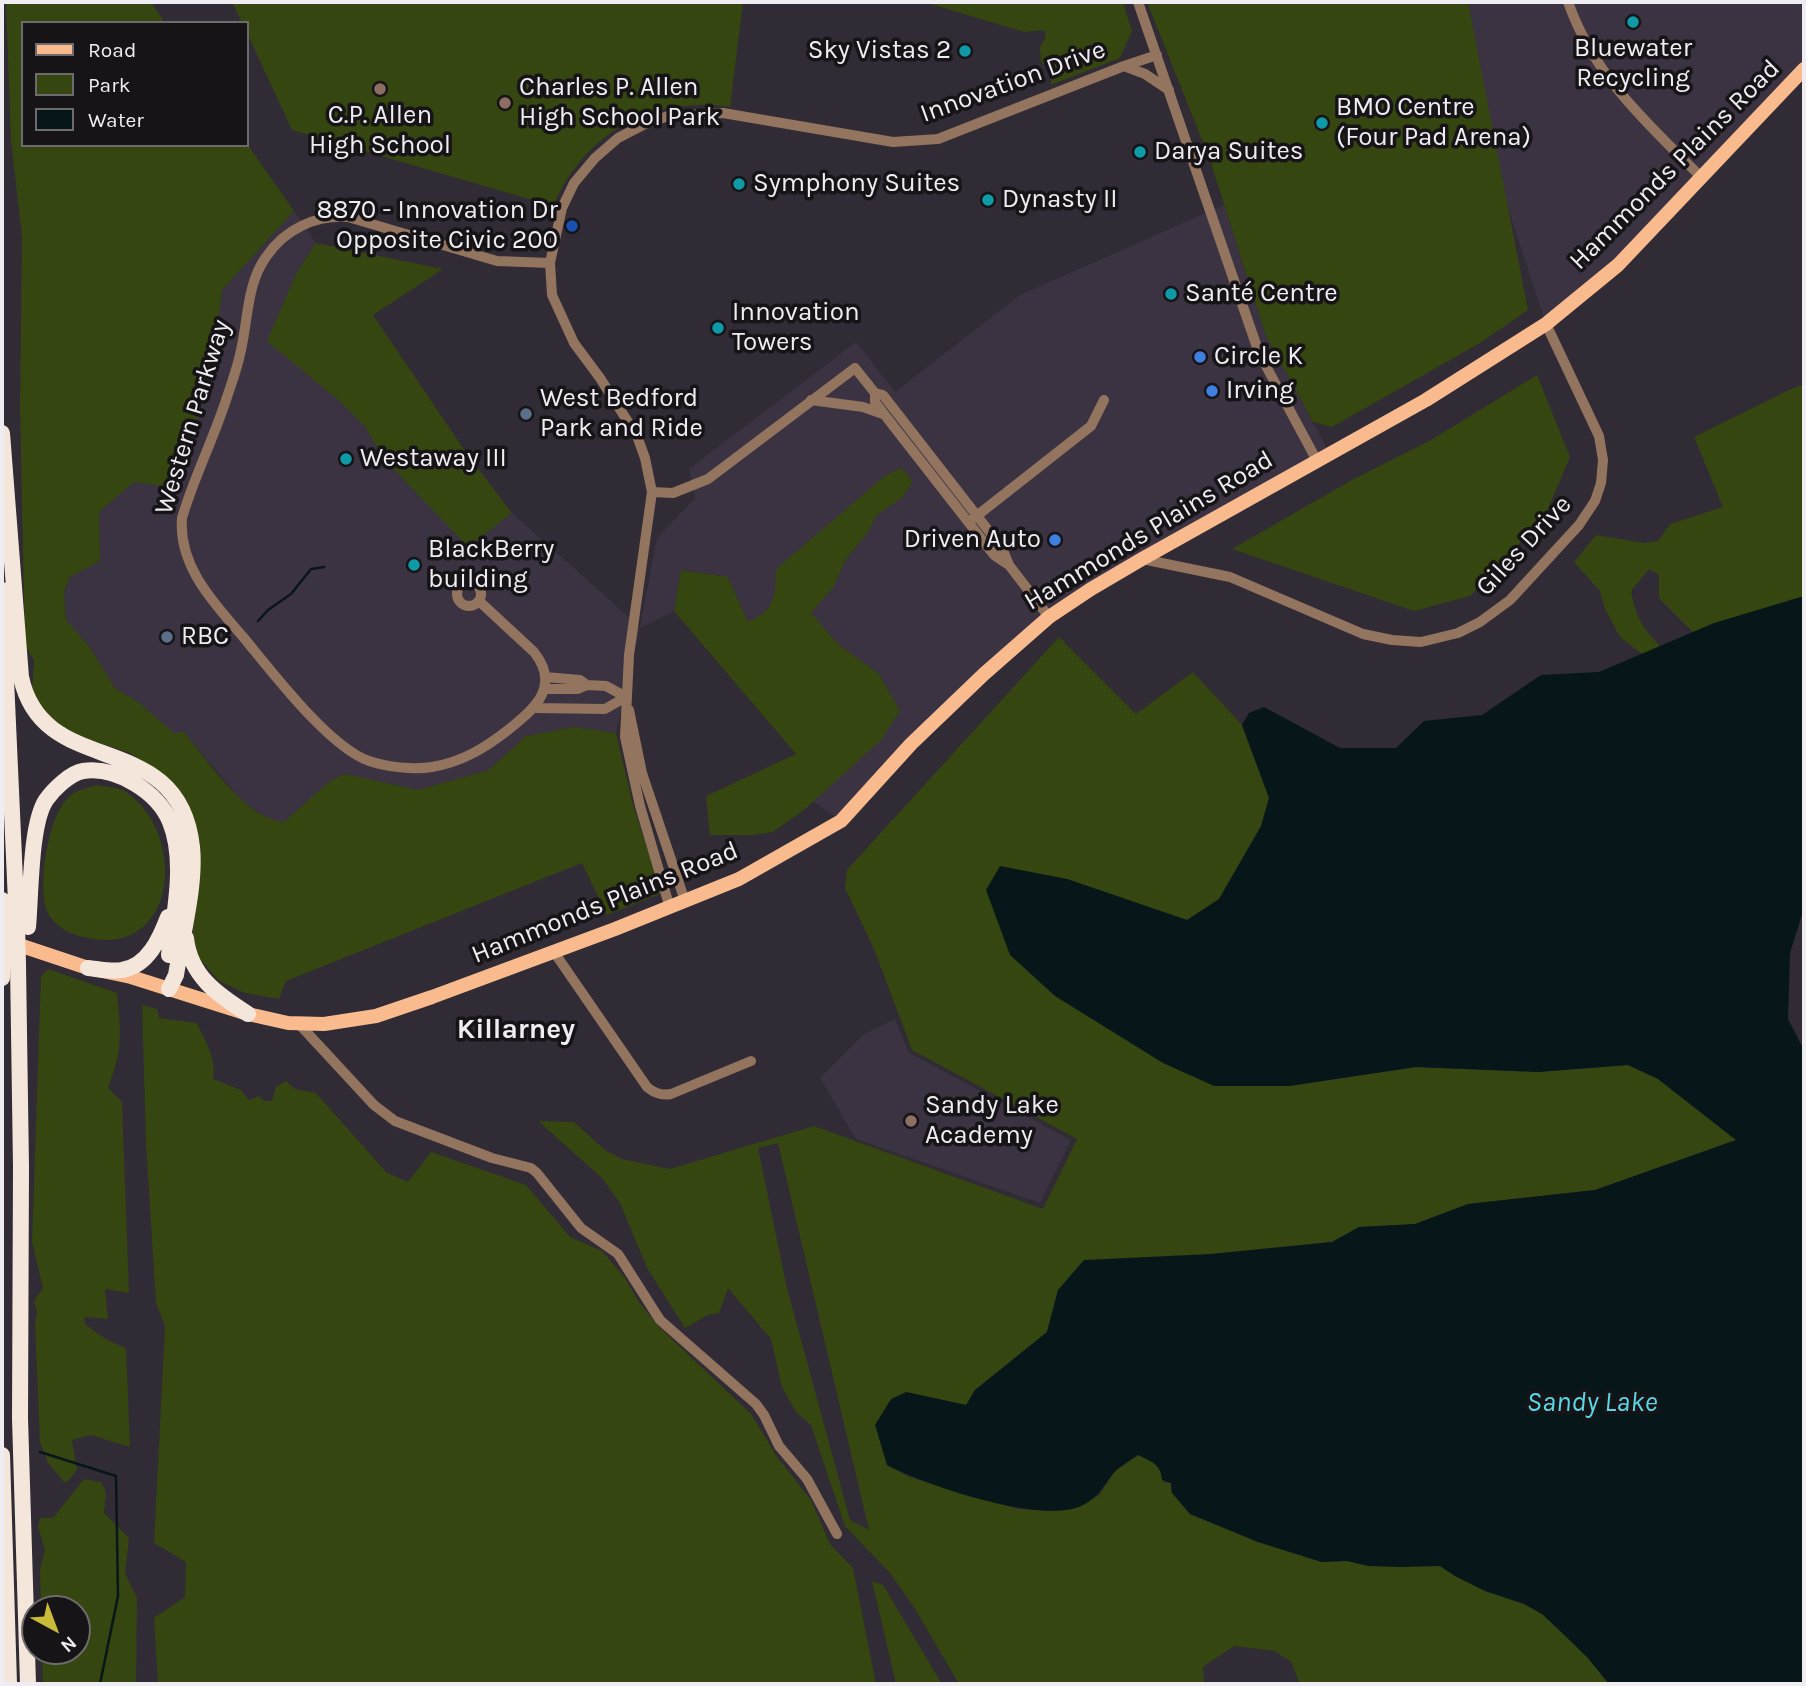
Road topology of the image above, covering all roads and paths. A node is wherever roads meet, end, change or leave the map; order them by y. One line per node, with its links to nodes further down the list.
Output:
1 (1138, 2): 3 (street)
2 (1568, 2): 7 (street)
3 (1157, 55): 4 (street, Innovation Drive); 6 (street)
4 (1124, 66): 6 (street); 8 (street, Innovation Drive)
5 (1804, 69): 7 (main road, Hammonds Plains Road)
6 (1169, 90): 15 (street)
7 (1702, 178): 9 (main road, Hammonds Plains Road)
8 (550, 263): 16 (street, Innovation Drive); 26 (street, Western Parkway)
9 (1546, 324): 15 (main road, Hammonds Plains Road); 18 (street, Giles Drive)
10 (874, 393): 11 (street); 13 (street); 17 (street)
11 (811, 400): 13 (street); 16 (street)
12 (1104, 400): 17 (street)
13 (884, 414): 17 (street)
14 (2, 433): 32 (highway)
15 (1316, 459): 18 (main road, Hammonds Plains Road)
16 (652, 492): 25 (street, Innovation Drive)
17 (973, 519): 21 (street)
18 (1142, 559): 21 (main road, Hammonds Plains Road)
19 (2, 590): 31 (highway)
20 (479, 601): 22 (street, Western Parkway)
21 (1049, 617): 29 (main road, Hammonds Plains Road)
22 (545, 677): 23 (street); 24 (street, Western Parkway)
23 (587, 685): 24 (street); 25 (street)
24 (545, 689): 26 (street, Western Parkway)
25 (626, 697): 26 (street); 29 (street, Innovation Drive); 30 (street, Innovation Drive)
26 (536, 708)
27 (177, 891): 31 (highway); 36 (highway); 38 (highway)
28 (2, 900): 31 (highway)
29 (685, 901): 30 (main road, Hammonds Plains Road)
30 (670, 908): 34 (main road, Hammonds Plains Road)
31 (16, 923): 35 (highway, bridge); 35 (highway)
32 (184, 924): 38 (highway); 39 (highway)
33 (2, 939): 36 (main road, Hammonds Plains Road)
34 (554, 952): 40 (main road, Hammonds Plains Road); 41 (street)
35 (17, 964): 37 (highway); 47 (highway)
36 (88, 968): 38 (main road, Hammonds Plains Road)
37 (2, 978)
38 (169, 989): 39 (main road, Hammonds Plains Road)
39 (248, 1014): 40 (main road, Hammonds Plains Road)
40 (299, 1024): 45 (street)
41 (751, 1061)
42 (2, 1455): 44 (highway)
43 (2, 1487): 44 (highway)
44 (2, 1492): 46 (highway)
45 (836, 1534)
46 (9, 1684)
47 (28, 1684)

